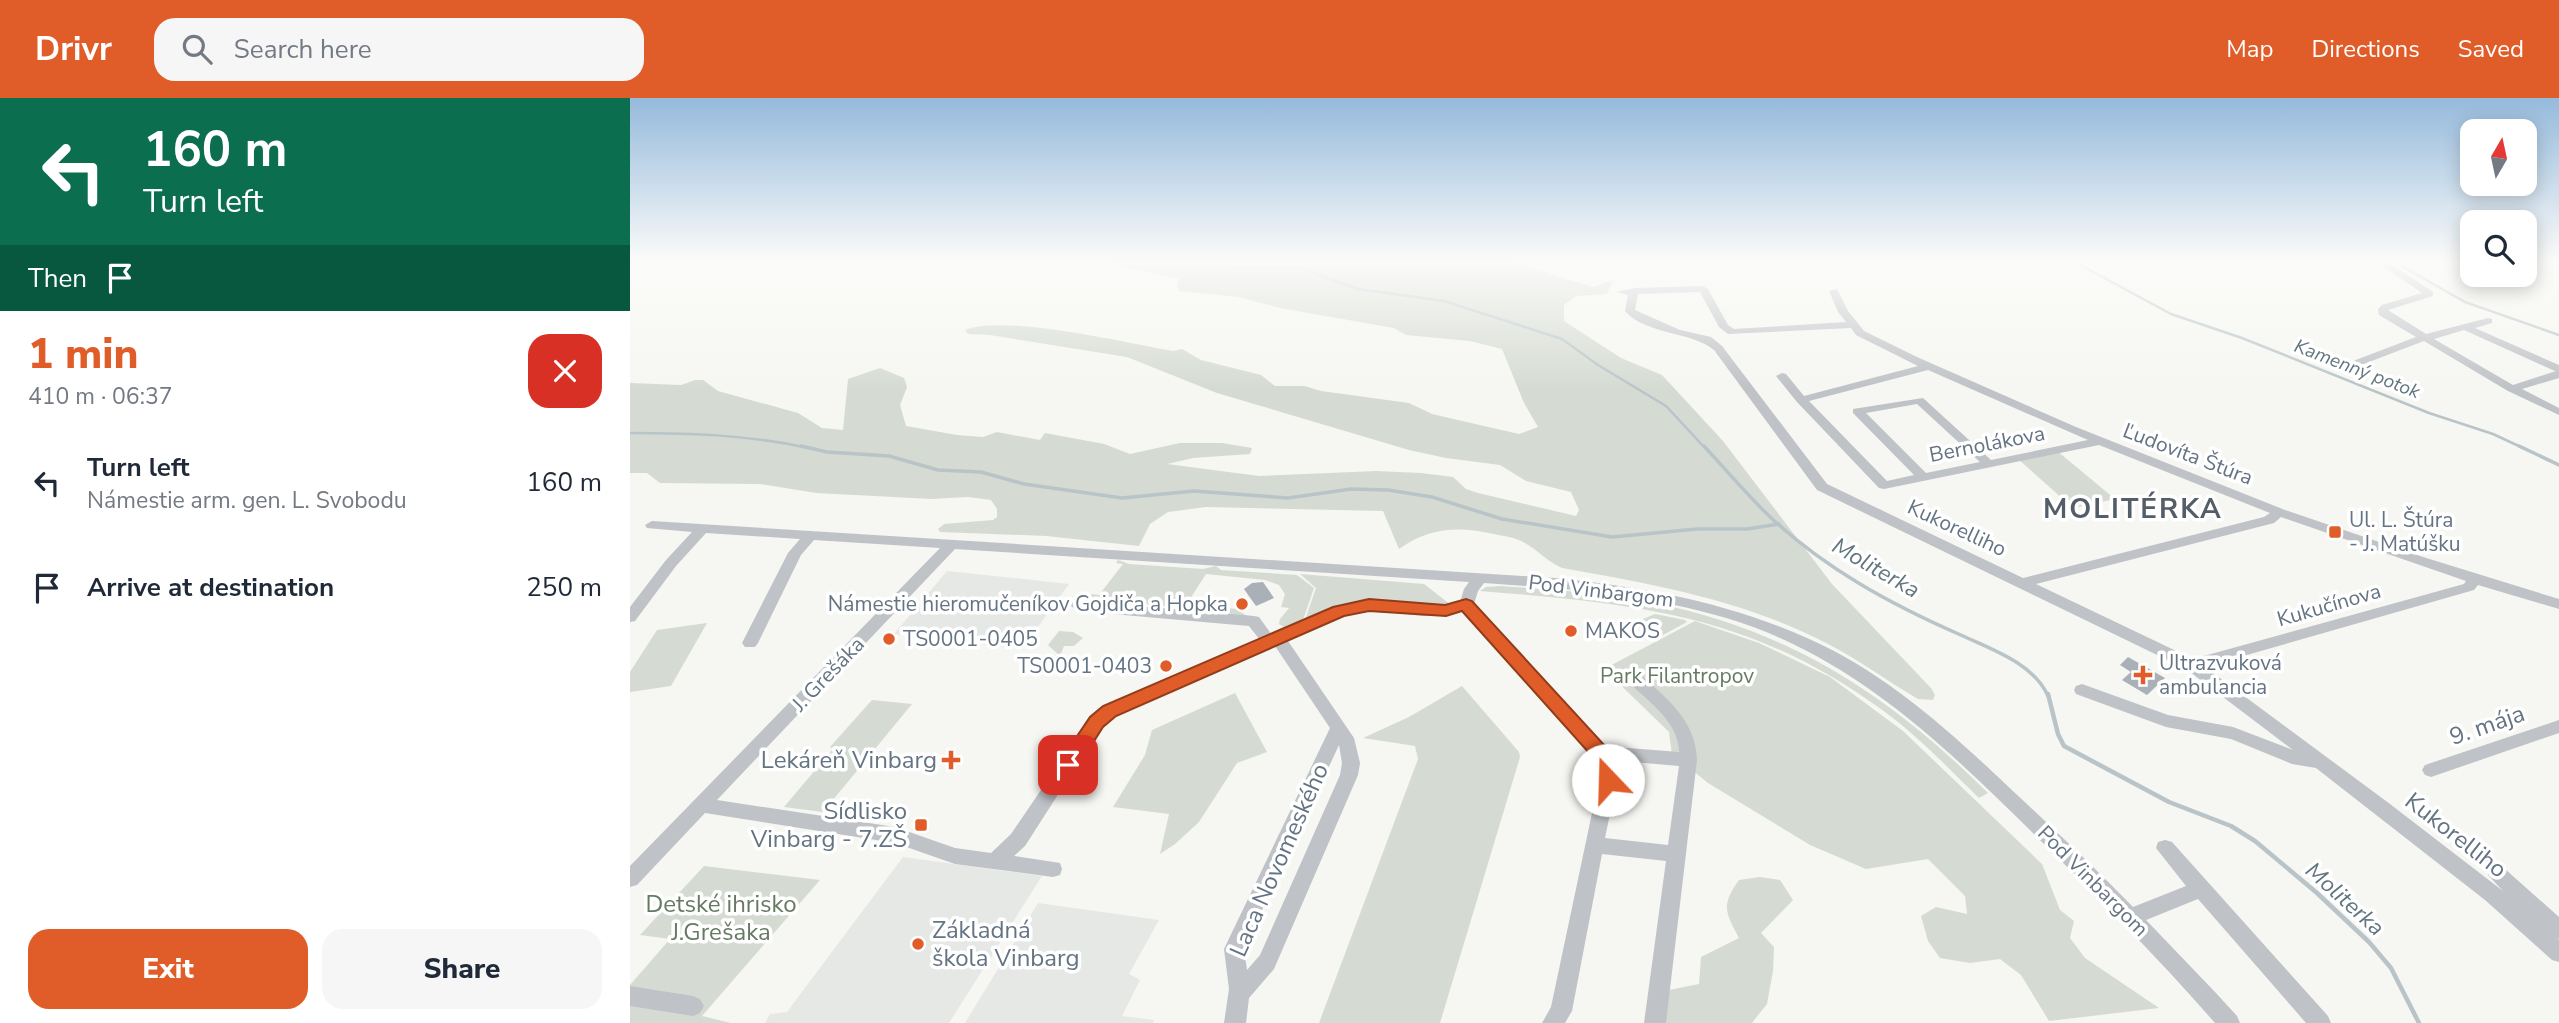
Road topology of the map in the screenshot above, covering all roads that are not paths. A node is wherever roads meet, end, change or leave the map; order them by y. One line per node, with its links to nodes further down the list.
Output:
1 (1629, 303): 26 (street, Kukorelliho)
2 (1711, 303): 6 (street, Kukorelliho)
3 (1839, 303): 6 (street, Ľudovíta Štúra)
4 (2399, 303): 8 (street)
5 (2488, 321): 7 (street)
6 (1852, 325): 9 (street, Ľudovíta Štúra)
7 (2465, 327): 8 (street); 11 (street)
8 (2424, 338): 10 (street); 13 (street)
9 (1931, 366): 14 (street); 16 (street, Ľudovíta Štúra)
10 (2344, 368)
11 (2559, 372): 13 (street)
12 (1782, 376): 14 (street)
13 (2512, 389): 15 (street)
14 (1801, 400): 18 (street, Bernolákova)
15 (2559, 412)
16 (2097, 442): 17 (street, Bernolákova); 19 (street, Ľudovíta Štúra)
17 (1989, 464): 18 (street, Bernolákova); 18 (street)
18 (1923, 477)
19 (2280, 512): 25 (street, Ľudovíta Štúra); 26 (street)
20 (652, 525): 21 (street, Pod Vinbargom)
21 (704, 527): 22 (street, Pod Vinbargom); 30 (street)
22 (811, 534): 23 (street, Pod Vinbargom); 32 (street)
23 (953, 543): 24 (street, Pod Vinbargom); 42 (street, J. Grešáka)
24 (1481, 578): 28 (street); 51 (street, Pod Vinbargom)
25 (2474, 579): 27 (street, Ľudovíta Štúra); 33 (street, Kukučínova)
26 (2021, 583): 33 (street, Kukorelliho)
27 (2559, 604)
28 (1466, 605): 31 (street); 38 (street)
29 (1078, 606): 31 (street)
30 (630, 618)
31 (1273, 640): 37 (street, Laca Novomeského); 46 (street)
32 (750, 643)
33 (2192, 665): 40 (street, Kukorelliho)
34 (1633, 677): 39 (street)
35 (2082, 690): 40 (street, Kukorelliho)
36 (2559, 726): 41 (street, 9. mája)
37 (1338, 729): 57 (street); 57 (street, Laca Novomeského)
38 (1599, 752): 39 (street); 43 (street)
39 (1688, 760): 45 (street)
40 (2320, 761): 53 (street, Kukorelliho)
41 (2431, 770)
42 (703, 805): 46 (street); 49 (street, J. Grešáka)
43 (1596, 845): 45 (street); 58 (street)
44 (2165, 848): 50 (street)
45 (1675, 854): 59 (street)
46 (995, 861): 47 (street)
47 (1053, 869)
48 (2498, 875): 52 (street, Kukorelliho)
49 (630, 879)
50 (2200, 889): 51 (street); 62 (street)
51 (2132, 918): 54 (street, Pod Vinbargom)
52 (2559, 930)
53 (2559, 953)
54 (2196, 985): 60 (street, Pod Vinbargom); 61 (street, Pod Vinbargom)
55 (630, 996): 56 (street)
56 (693, 1006)
57 (1236, 1009)
58 (1553, 1023)
59 (1655, 1023)
60 (2229, 1023)
61 (2242, 1023)
62 (2320, 1023)

